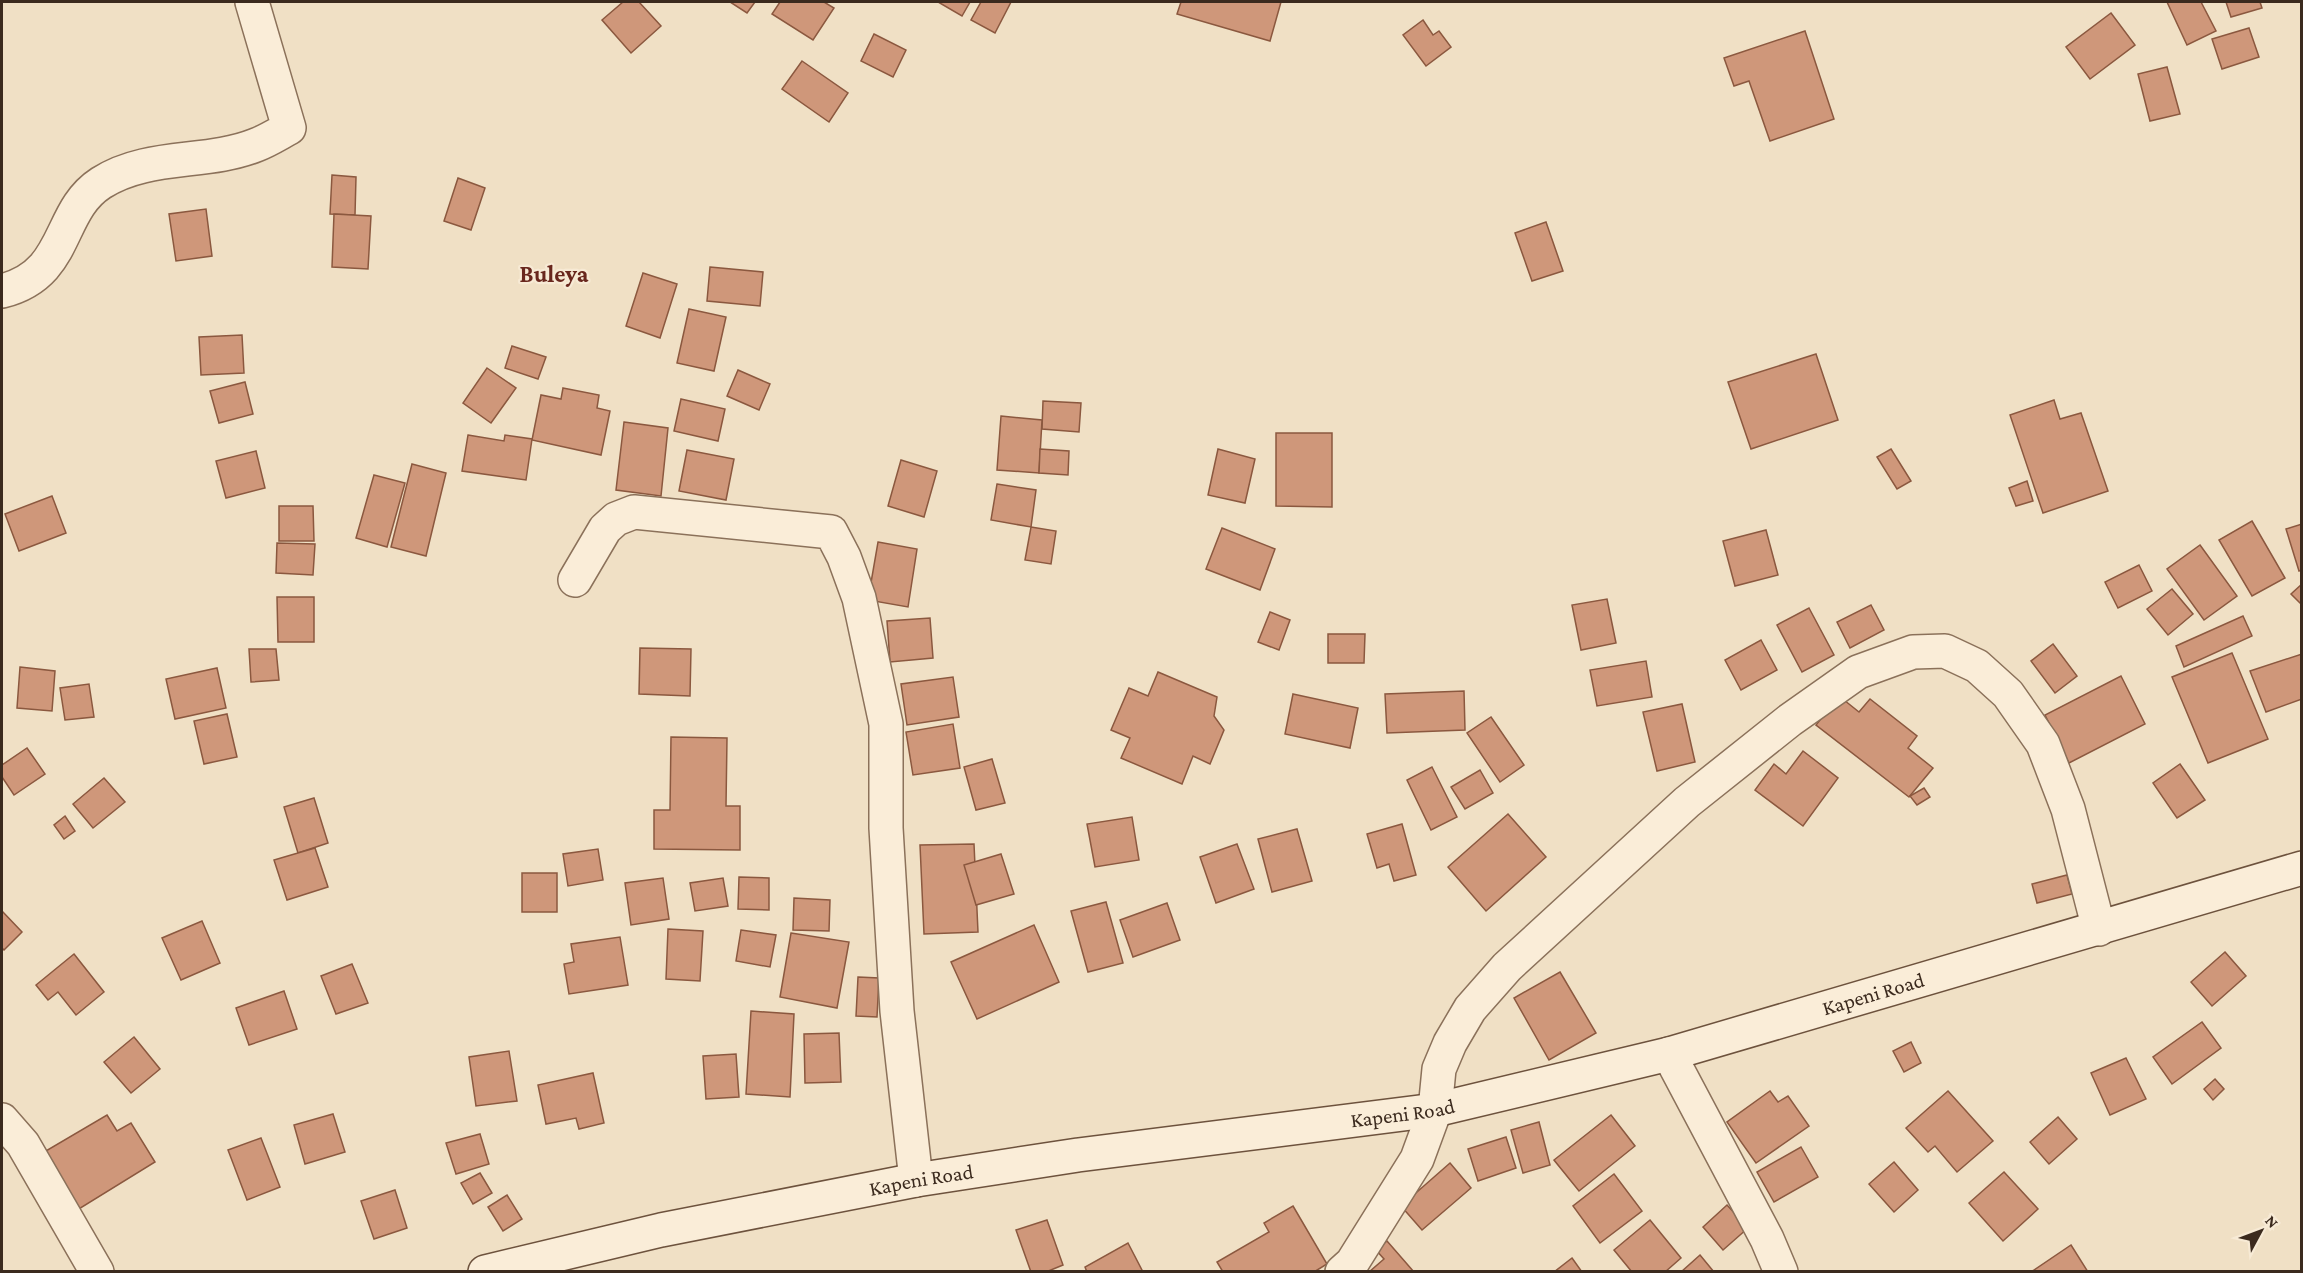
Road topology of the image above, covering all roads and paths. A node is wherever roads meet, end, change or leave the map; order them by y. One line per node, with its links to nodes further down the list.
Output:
1 (252, 2): 2 (street)
2 (2, 291)
3 (575, 580): 9 (street)
4 (2301, 868): 5 (street, Kapeni Road)
5 (2098, 928): 6 (street, Kapeni Road); 7 (street)
6 (1669, 1054): 7 (street, Kapeni Road); 13 (street)
7 (1435, 1110): 9 (street, Kapeni Road); 12 (street)
8 (2, 1120): 10 (street)
9 (916, 1180): 11 (street, Kapeni Road)
10 (97, 1272)
11 (485, 1272)
12 (1342, 1272)
13 (1781, 1272)

